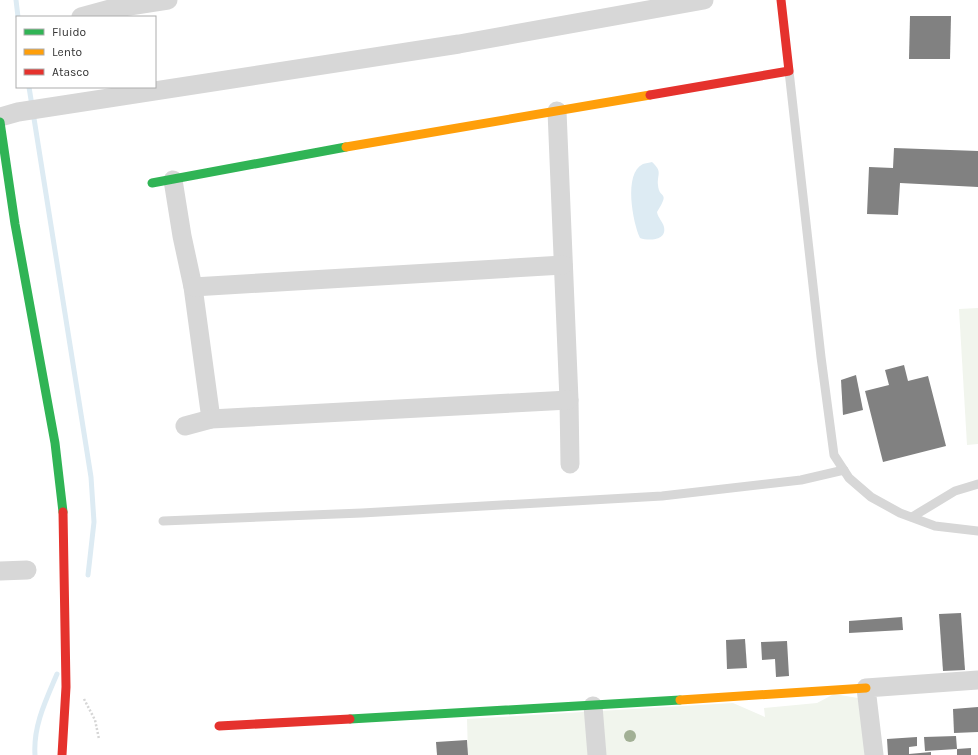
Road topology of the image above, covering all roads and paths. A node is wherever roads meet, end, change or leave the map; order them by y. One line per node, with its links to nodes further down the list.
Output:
1 (168, 0): 4 (street)
2 (704, 0): 8 (street)
3 (781, 0): 6 (street)
4 (109, 4): 5 (street)
5 (83, 16)
6 (789, 71): 7 (street); 20 (lane)
7 (557, 111): 10 (street); 14 (street)
8 (9, 114)
9 (0, 122): 12 (street)
10 (173, 180): 11 (street); 15 (street)
11 (152, 183)
12 (5, 189): 13 (street)
13 (8, 224): 28 (street)
14 (563, 264): 15 (street); 16 (street)
15 (193, 287): 17 (street)
16 (569, 400): 17 (street); 19 (street)
17 (212, 419): 18 (street)
18 (185, 426)
19 (570, 464)
20 (844, 470): 22 (lane); 23 (lane)
21 (978, 484): 22 (lane)
22 (912, 518): 24 (lane)
23 (163, 521)
24 (978, 531)
25 (27, 570): 26 (street)
26 (0, 571)
27 (978, 680): 29 (street)
28 (66, 687): 32 (path); 33 (street)
29 (866, 688): 30 (street); 35 (street)
30 (593, 706): 31 (street); 34 (street)
31 (220, 726)
32 (99, 739)
33 (62, 755)
34 (597, 755)
35 (874, 755)

